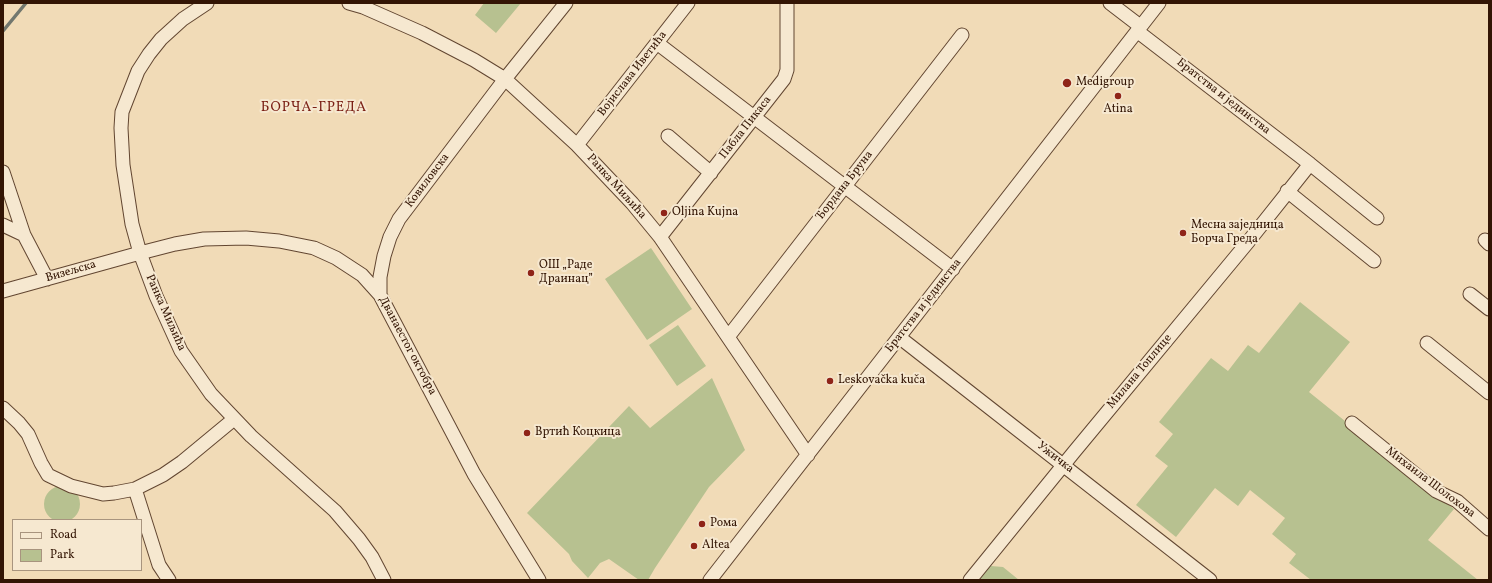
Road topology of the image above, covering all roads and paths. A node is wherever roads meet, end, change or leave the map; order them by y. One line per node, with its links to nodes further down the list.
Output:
1 (207, 3): 24 (street, Ранка Миљића)
2 (349, 3): 11 (street, Ранка Миљића)
3 (566, 3): 11 (street, Ковиловска)
4 (688, 3): 10 (street, Војислава Иветића)
5 (787, 3): 12 (street, Пабла Пикаса)
6 (1110, 3): 8 (street)
7 (1159, 3): 8 (street, Братства и јединства)
8 (1139, 28): 15 (street, Братства и јединства); 26 (street, Братства и јединства)
9 (962, 35): 18 (street, Ђордана Бруна)
10 (657, 42): 12 (street); 14 (street, Војислава Иветића)
11 (505, 79): 14 (street, Ранка Миљића); 30 (street, Ковиловска)
12 (754, 117): 17 (street, Пабла Пикаса); 18 (street)
13 (668, 136): 17 (street)
14 (577, 145): 23 (street, Ранка Миљића)
15 (1310, 164): 19 (street, Милана Топлице); 20 (street, Братства и јединства)
16 (3, 172): 22 (street)
17 (711, 173): 23 (street, Пабла Пикаса)
18 (845, 186): 26 (street); 32 (street, Ђордана Бруна)
19 (1287, 191): 25 (street); 40 (street, Милана Топлице)
20 (1377, 218)
21 (3, 224): 22 (street)
22 (24, 235): 27 (street)
23 (660, 237): 32 (street, Ранка Миљића)
24 (140, 253): 27 (street, Визељска); 30 (street, Дванаестог октобра); 37 (street, Ранка Миљића)
25 (1374, 261)
26 (953, 269): 33 (street, Братства и јединства)
27 (47, 279): 28 (street, Визељска)
28 (3, 291)
29 (1470, 294): 31 (street)
30 (380, 295): 45 (street, Дванаестог октобра)
31 (1489, 309)
32 (728, 337): 39 (street, Ранка Миљића)
33 (899, 337): 39 (street, Братства и јединства); 40 (street, Ужичка)
34 (1427, 343): 35 (street)
35 (1489, 393)
36 (3, 408): 41 (street)
37 (234, 418): 41 (street); 44 (street, Ранка Миљића)
38 (1352, 423): 42 (street, Михаила Шолохова)
39 (808, 455): 46 (street, Братства и јединства)
40 (1064, 465): 47 (street, Милана Топлице); 48 (street, Ужичка)
41 (135, 489): 43 (street)
42 (1489, 529)
43 (169, 580)
44 (384, 580)
45 (539, 580)
46 (710, 580)
47 (970, 580)
48 (1210, 580)

